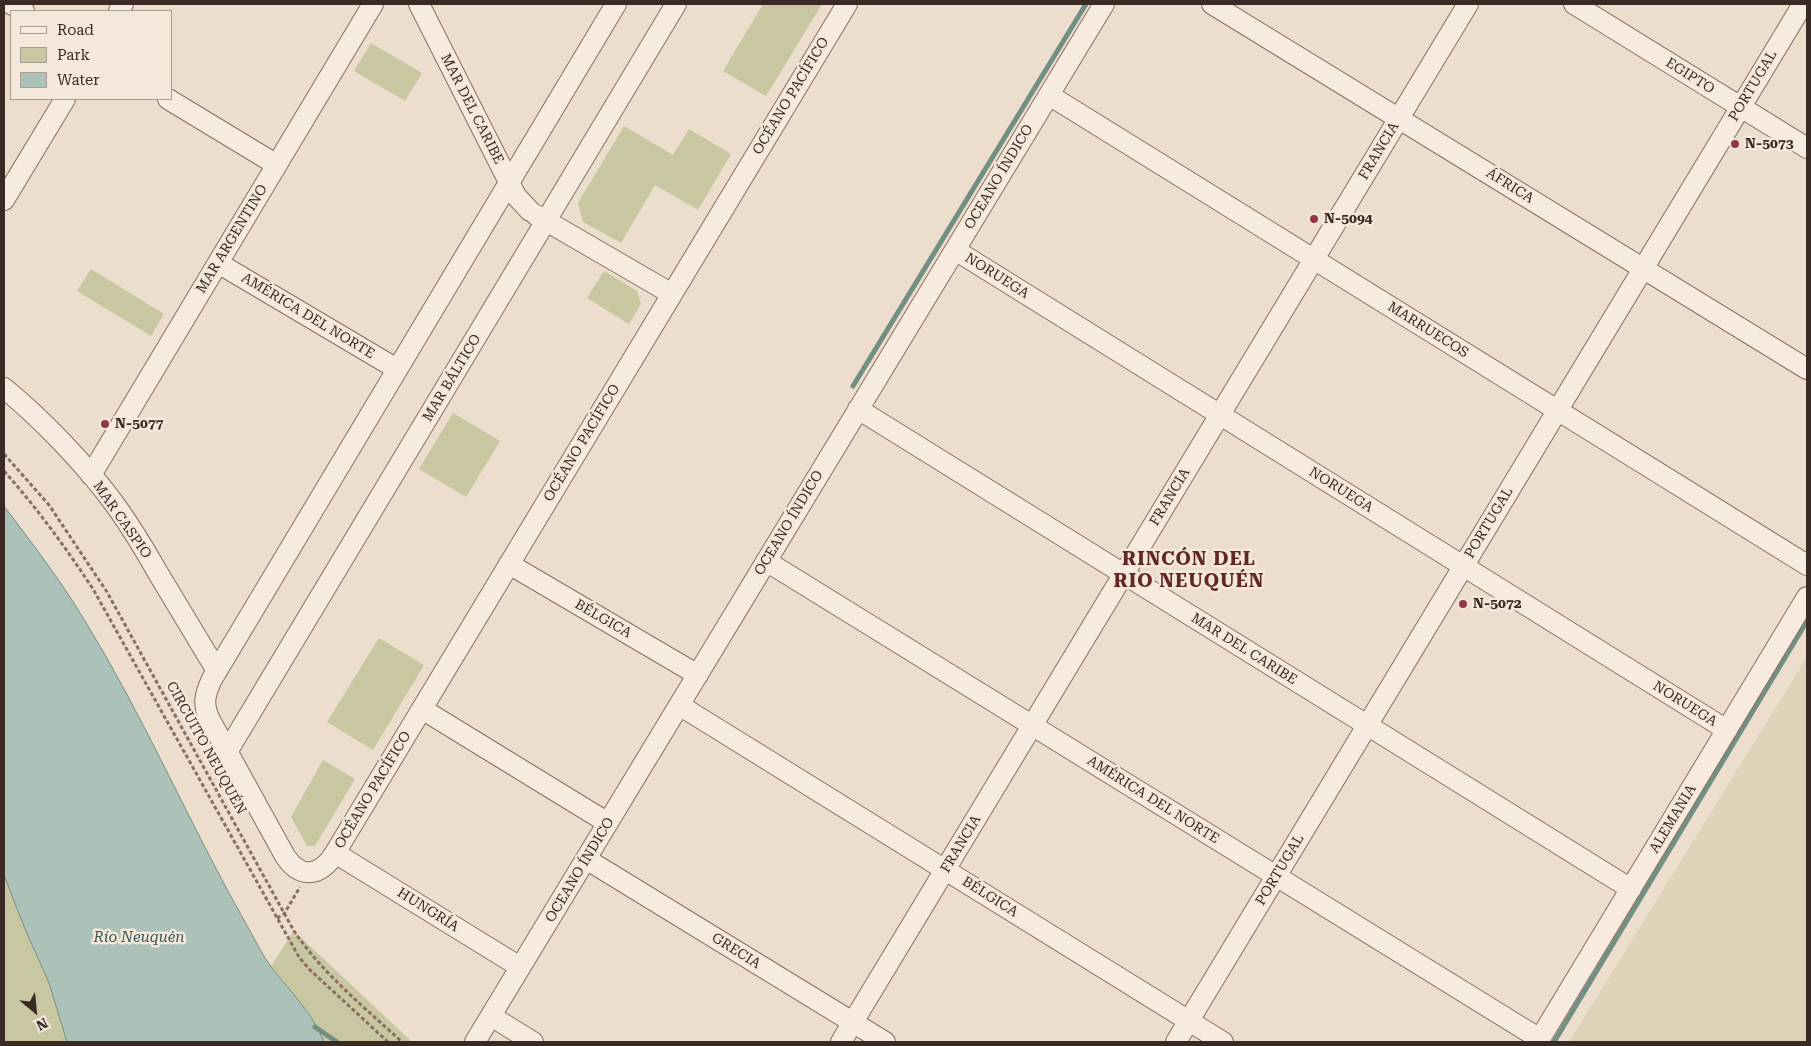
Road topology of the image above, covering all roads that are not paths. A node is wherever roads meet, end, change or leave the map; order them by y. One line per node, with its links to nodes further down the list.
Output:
1 (11, 4): 12 (street)
2 (373, 4): 19 (street, MAR ARGENTINO)
3 (419, 4): 20 (street, MAR DEL CARIBE)
4 (616, 4): 20 (street)
5 (676, 4): 23 (street, MAR BÁLTICO)
6 (847, 4): 28 (street, OCÉANO PACÍFICO)
7 (1104, 4): 13 (street, OCEANO ÍNDICO)
8 (1212, 4): 17 (street, ÁFRICA)
9 (1468, 4): 17 (street, FRANCIA)
10 (1574, 4): 16 (street, EGIPTO)
11 (1803, 4): 16 (street, PORTUGAL)
12 (22, 10)
13 (1049, 95): 24 (street, OCEANO ÍNDICO); 25 (street, MARRUECOS)
14 (64, 100): 21 (street)
15 (170, 100): 19 (street)
16 (1741, 107): 18 (street, EGIPTO); 27 (street, PORTUGAL)
17 (1399, 118): 25 (street, FRANCIA); 27 (street, ÁFRICA)
18 (1807, 148)
19 (277, 165): 26 (street, MAR ARGENTINO)
20 (509, 182): 22 (street); 23 (street, MAR DEL CARIBE)
21 (4, 200)
22 (493, 209): 23 (street, MAR DEL CARIBE); 29 (street)
23 (538, 216): 28 (street, MAR DEL CARIBE); 49 (street, MAR BÁLTICO)
24 (955, 250): 32 (street, OCEANO ÍNDICO); 34 (street, NORUEGA)
25 (1314, 259): 33 (street, MARRUECOS); 34 (street, FRANCIA)
26 (218, 263): 29 (street, AMÉRICA DEL NORTE); 35 (street, MAR ARGENTINO)
27 (1643, 268): 30 (street, ÁFRICA); 33 (street, PORTUGAL)
28 (672, 294): 37 (street, OCÉANO PACÍFICO)
29 (397, 369): 42 (street)
30 (1807, 369)
31 (4, 388): 35 (street, MAR CASPIO)
32 (858, 410): 36 (street, OCEANO ÍNDICO); 40 (street, MAR DEL CARIBE)
33 (1557, 410): 38 (street, MARRUECOS); 39 (street, PORTUGAL)
34 (1220, 414): 39 (street, NORUEGA); 40 (street, FRANCIA)
35 (91, 475): 42 (street, MAR CASPIO)
36 (766, 561): 43 (street, OCEANO ÍNDICO); 47 (street, AMÉRICA DEL NORTE)
37 (509, 564): 43 (street, BÉLGICA); 45 (street, OCÉANO PACÍFICO)
38 (1807, 565)
39 (1464, 566): 46 (street, PORTUGAL); 48 (street, NORUEGA)
40 (1124, 574): 46 (street, MAR DEL CARIBE); 47 (street, FRANCIA)
41 (1807, 597): 48 (street, ALEMANIA)
42 (217, 671): 49 (street)
43 (698, 675): 44 (street, OCEANO ÍNDICO)
44 (680, 705): 50 (street, OCEANO ÍNDICO); 53 (street, BÉLGICA)
45 (422, 708): 50 (street); 51 (street, OCÉANO PACÍFICO)
46 (1367, 725): 54 (street, PORTUGAL); 55 (street, MAR DEL CARIBE)
47 (1032, 726): 53 (street, FRANCIA); 54 (street, AMÉRICA DEL NORTE)
48 (1727, 730): 55 (street, ALEMANIA)
49 (227, 752): 51 (street, OCÉANO PACÍFICO)
50 (608, 823): 52 (street, OCEANO ÍNDICO)
51 (335, 853): 56 (street, HUNGRÍA)
52 (586, 859): 56 (street, OCEANO ÍNDICO); 59 (street, GRECIA)
53 (945, 870): 58 (street, BÉLGICA); 59 (street, FRANCIA)
54 (1276, 876): 58 (street, PORTUGAL); 60 (street, AMÉRICA DEL NORTE)
55 (1631, 889): 60 (street, ALEMANIA)
56 (520, 967): 57 (street, OCEANO ÍNDICO)
57 (491, 1016): 61 (street, OCEANO ÍNDICO); 62 (street)
58 (1189, 1021): 65 (street, PORTUGAL); 66 (street, BÉLGICA)
59 (853, 1023): 63 (street, FRANCIA); 64 (street, GRECIA)
60 (1539, 1041)
61 (475, 1042)
62 (533, 1042)
63 (841, 1042)
64 (885, 1042)
65 (1176, 1042)
66 (1223, 1042)

